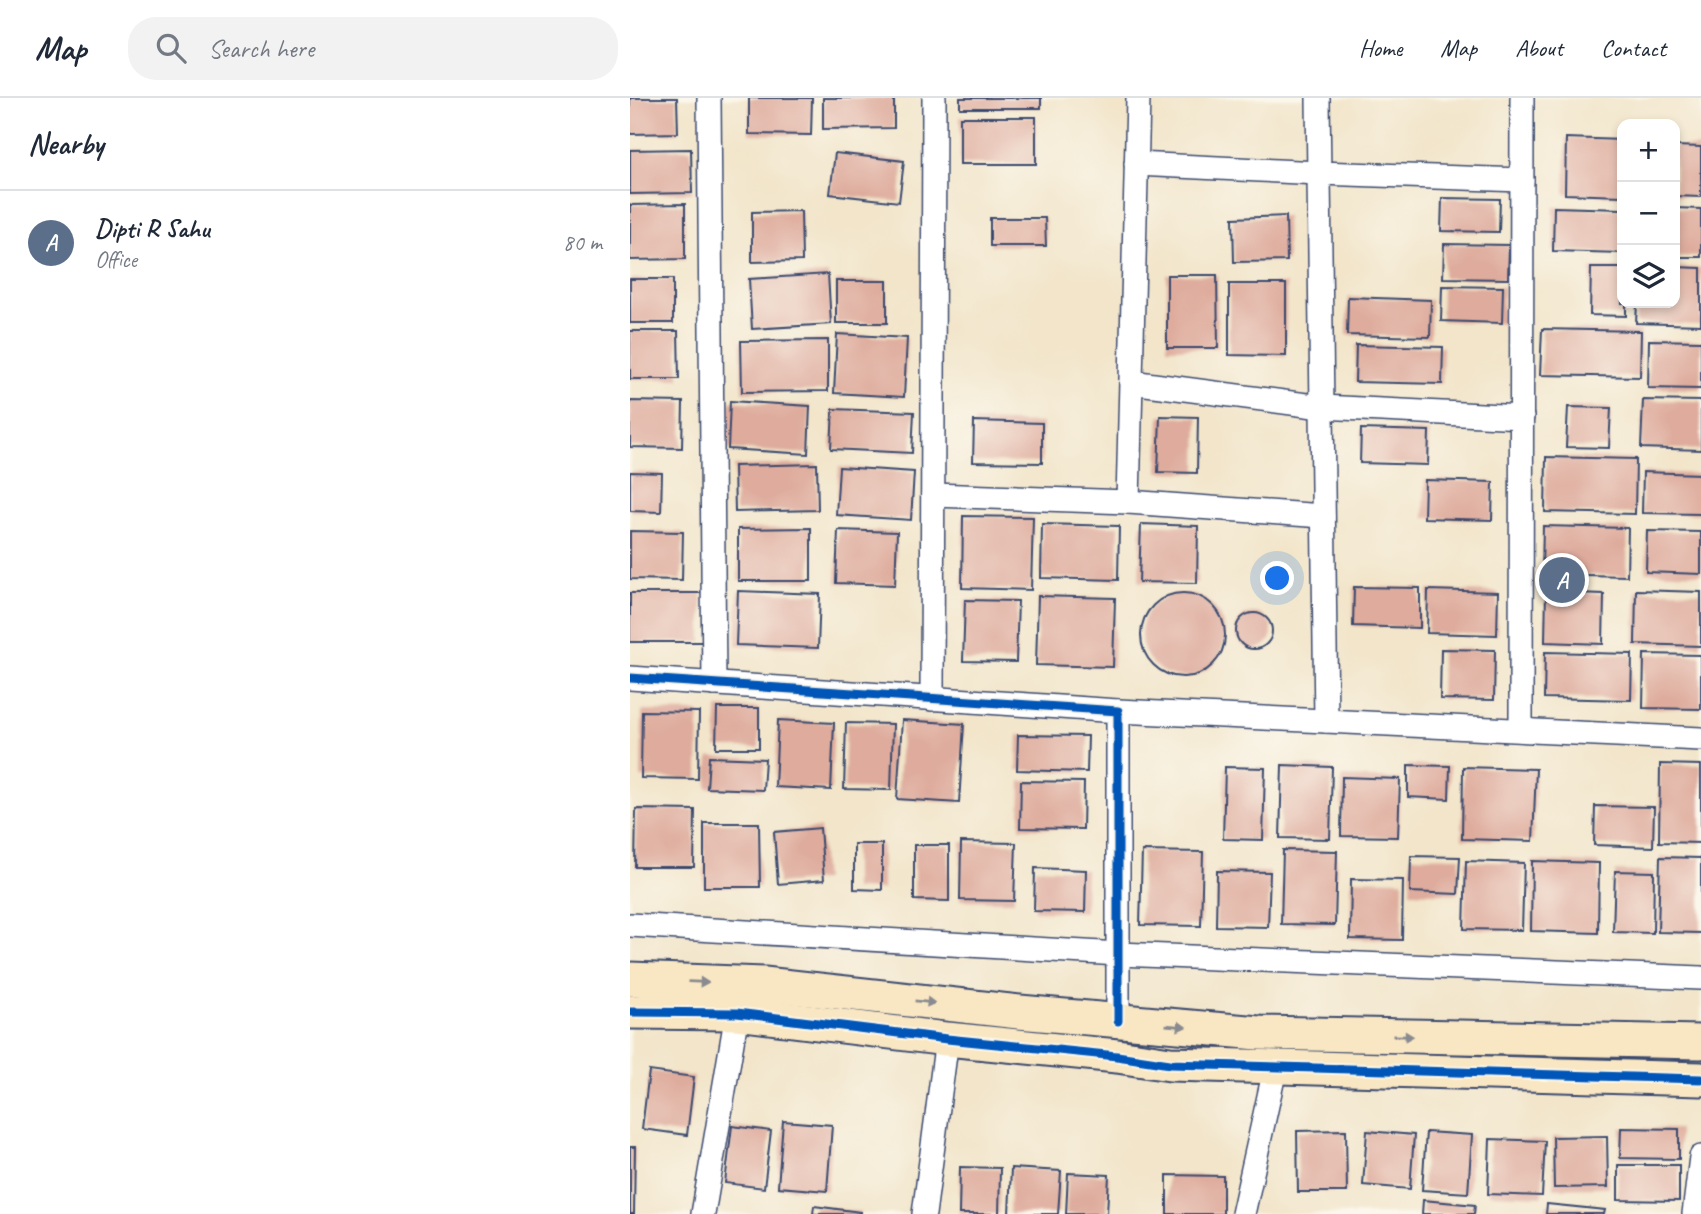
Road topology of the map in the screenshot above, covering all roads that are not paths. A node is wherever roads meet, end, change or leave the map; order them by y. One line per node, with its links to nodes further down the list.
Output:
1 (709, 98): 16 (street)
2 (934, 98): 12 (street)
3 (1138, 98): 6 (street)
4 (1318, 98): 7 (street)
5 (1522, 98): 8 (street)
6 (1136, 164): 7 (street); 9 (street)
7 (1319, 173): 8 (street); 10 (street)
8 (1522, 180): 11 (street)
9 (1131, 382): 10 (street); 13 (street)
10 (1322, 407): 11 (street); 14 (street)
11 (1522, 417): 20 (street)
12 (933, 495): 13 (street); 17 (street)
13 (1128, 502): 14 (street)
14 (1323, 516): 19 (street)
15 (630, 678): 16 (street)
16 (714, 684): 17 (street)
17 (932, 699): 18 (street)
18 (1118, 711): 19 (street); 23 (street)
19 (1326, 721): 20 (street)
20 (1521, 730): 21 (street)
21 (1701, 739)
22 (630, 925): 23 (street)
23 (1119, 954): 24 (street); 29 (street)
24 (1701, 978)
25 (630, 979): 27 (street, one-way to 27)
26 (630, 1012): 28 (street)
27 (1019, 1012): 29 (street); 32 (street)
28 (737, 1013): 30 (street); 36 (street)
29 (1118, 1021): 31 (street, one-way to 31)
30 (947, 1039): 32 (street); 37 (street)
31 (1701, 1042)
32 (1014, 1046): 33 (street)
33 (1275, 1069): 34 (street); 38 (street)
34 (1701, 1079)
35 (1701, 1157): 39 (street)
36 (703, 1214)
37 (924, 1214)
38 (1243, 1214)
39 (1694, 1214)

